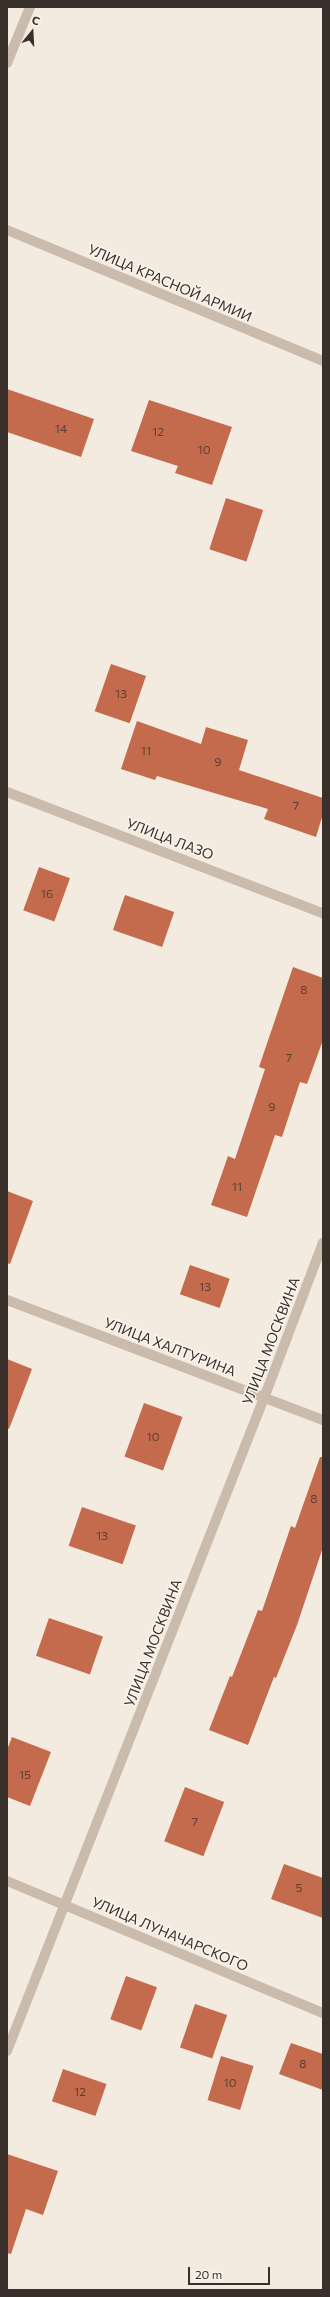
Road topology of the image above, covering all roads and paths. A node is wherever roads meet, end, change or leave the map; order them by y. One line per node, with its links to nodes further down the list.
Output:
1 (30, 7): 2 (street)
2 (7, 64)
3 (7, 230): 4 (street, УЛИЦА КРАСНОЙ АРМИИ)
4 (323, 361)
5 (7, 792): 6 (street, УЛИЦА ЛАЗО)
6 (323, 913)
7 (323, 1243): 9 (street, УЛИЦА МОСКВИНА)
8 (7, 1300): 9 (street, УЛИЦА ХАЛТУРИНА)
9 (264, 1398): 10 (street, УЛИЦА ХАЛТУРИНА); 12 (street, УЛИЦА МОСКВИНА)
10 (323, 1420)
11 (7, 1881): 12 (street, УЛИЦА ЛУНАЧАРСКОГО)
12 (65, 1906): 13 (street, УЛИЦА ЛУНАЧАРСКОГО); 14 (street, УЛИЦА МОСКВИНА)
13 (323, 2013)
14 (7, 2051)

